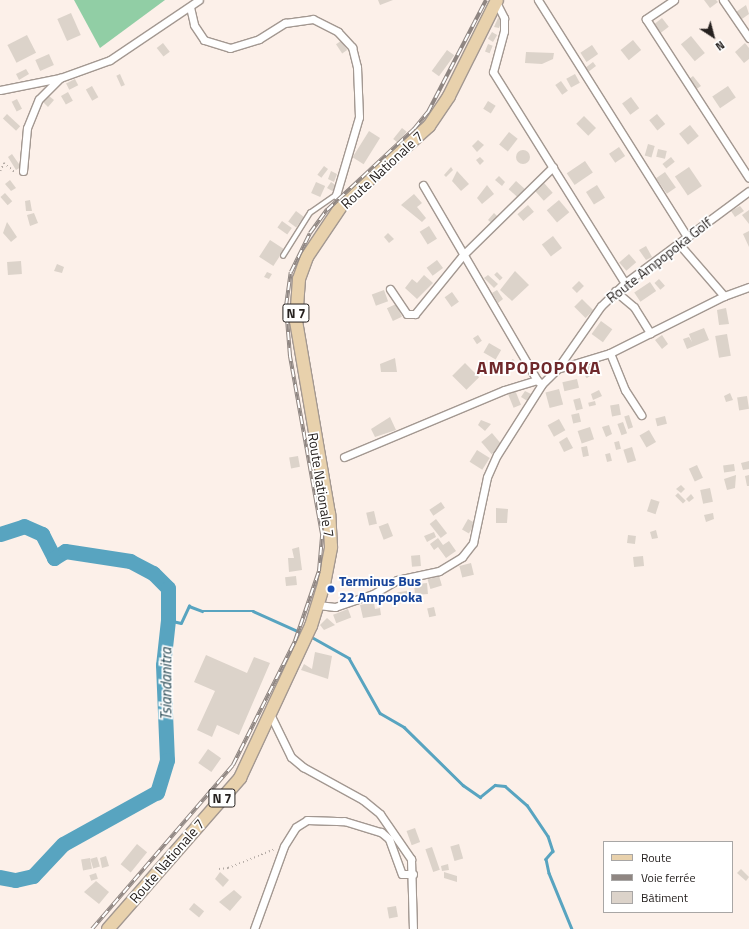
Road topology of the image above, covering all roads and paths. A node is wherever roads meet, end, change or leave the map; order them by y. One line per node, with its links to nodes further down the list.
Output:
1 (199, 0): 6 (street)
2 (538, 0): 17 (street)
3 (674, 0): 13 (street)
4 (723, 0): 7 (street)
5 (496, 1): 10 (street); 16 (main road, Route Nationale 7 / N 7)
6 (190, 7): 8 (street); 16 (street)
7 (749, 38)
8 (60, 78): 9 (street); 12 (street)
9 (0, 90)
10 (553, 167): 19 (street); 21 (street)
11 (0, 171): 12 (path)
12 (23, 171)
13 (749, 178)
14 (423, 185): 19 (street)
15 (748, 195): 17 (street, Route Ampopoka Golf)
16 (340, 199): 20 (lane); 32 (main road, Route Nationale 7 / N 7)
17 (687, 237): 18 (street, Route Ampopoka Golf)
18 (679, 244): 21 (street, Route Ampopoka Golf); 25 (street)
19 (463, 255): 23 (street); 29 (street)
20 (283, 256)
21 (625, 283): 24 (street, Route Ampopoka Golf)
22 (749, 287): 25 (street)
23 (390, 289)
24 (615, 291): 26 (street); 28 (street, Route Ampopoka Golf)
25 (724, 296): 26 (street)
26 (650, 333): 27 (street)
27 (610, 353): 28 (street); 30 (street)
28 (557, 369): 29 (street, Route Ampopoka Golf)
29 (539, 382): 31 (street); 32 (street, Route Ampopoka Golf)
30 (641, 415)
31 (344, 457)
32 (318, 605): 33 (main road, Route Nationale 7 / N 7)
33 (270, 714): 36 (street); 37 (main road, Route Nationale 7 / N 7)
34 (284, 846): 35 (path); 36 (street); 38 (street)
35 (219, 868)
36 (413, 874): 39 (street)
37 (108, 929)
38 (254, 929)
39 (413, 929)

